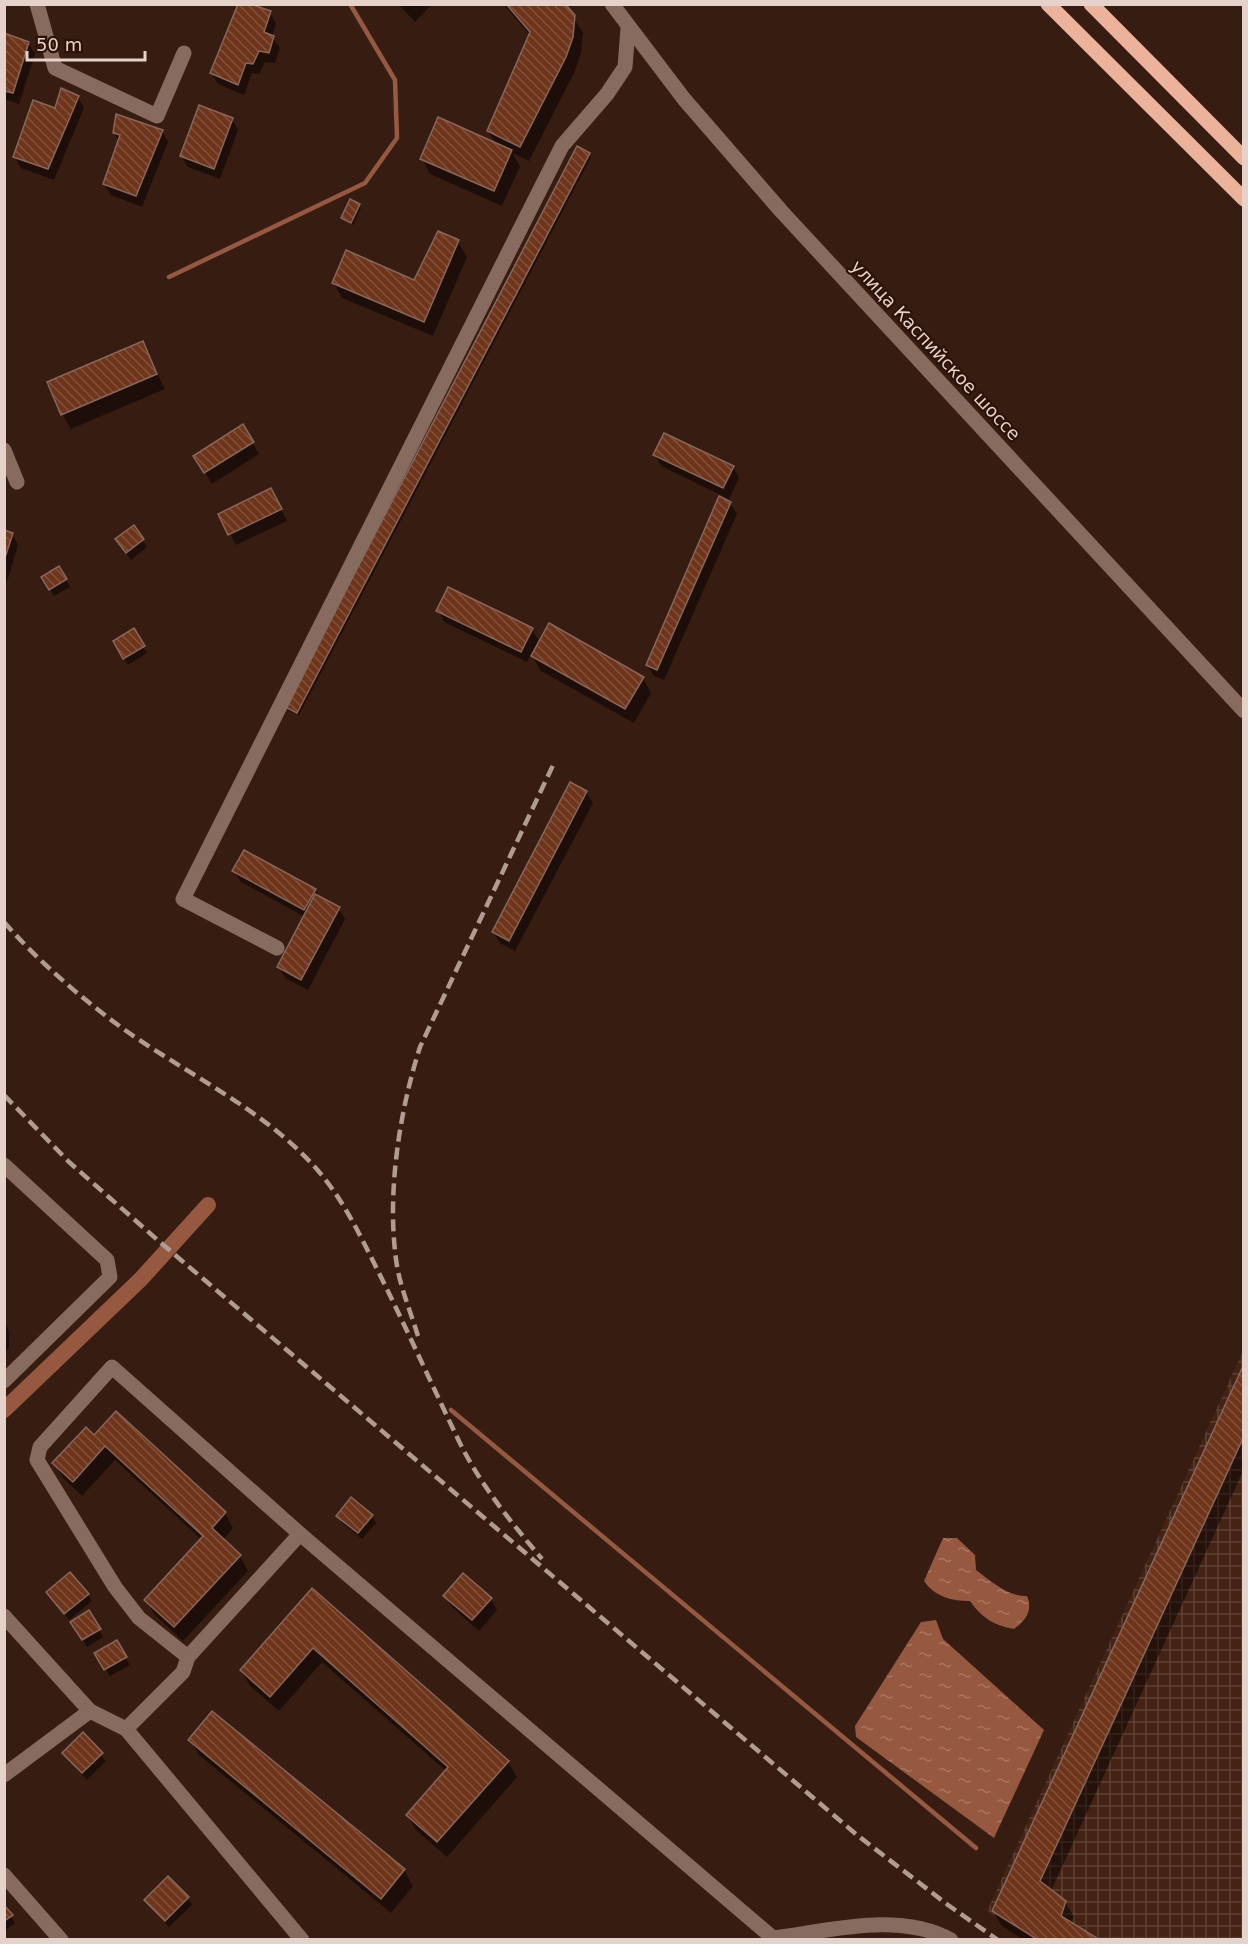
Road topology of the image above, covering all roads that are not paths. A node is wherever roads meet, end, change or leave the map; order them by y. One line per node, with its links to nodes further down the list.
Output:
1 (38, 4): 6 (street)
2 (612, 4): 5 (street, улица Каспийское шоссе)
3 (1048, 4): 8 (main road)
4 (1091, 4): 7 (main road)
5 (628, 28): 11 (street, улица Каспийское шоссе); 12 (street)
6 (184, 53)
7 (1244, 158)
8 (1244, 199)
9 (4, 450): 10 (street)
10 (17, 482)
11 (1244, 711)
12 (277, 948)
13 (4, 1165): 14 (street)
14 (4, 1381)
15 (300, 1534): 17 (street); 17 (street); 24 (street)
16 (4, 1616): 18 (street)
17 (188, 1657): 19 (street)
18 (90, 1711): 19 (street); 20 (street)
19 (126, 1730): 23 (street)
20 (4, 1775)
21 (4, 1875): 22 (street)
22 (61, 1940)
23 (302, 1940)
24 (951, 1940)

